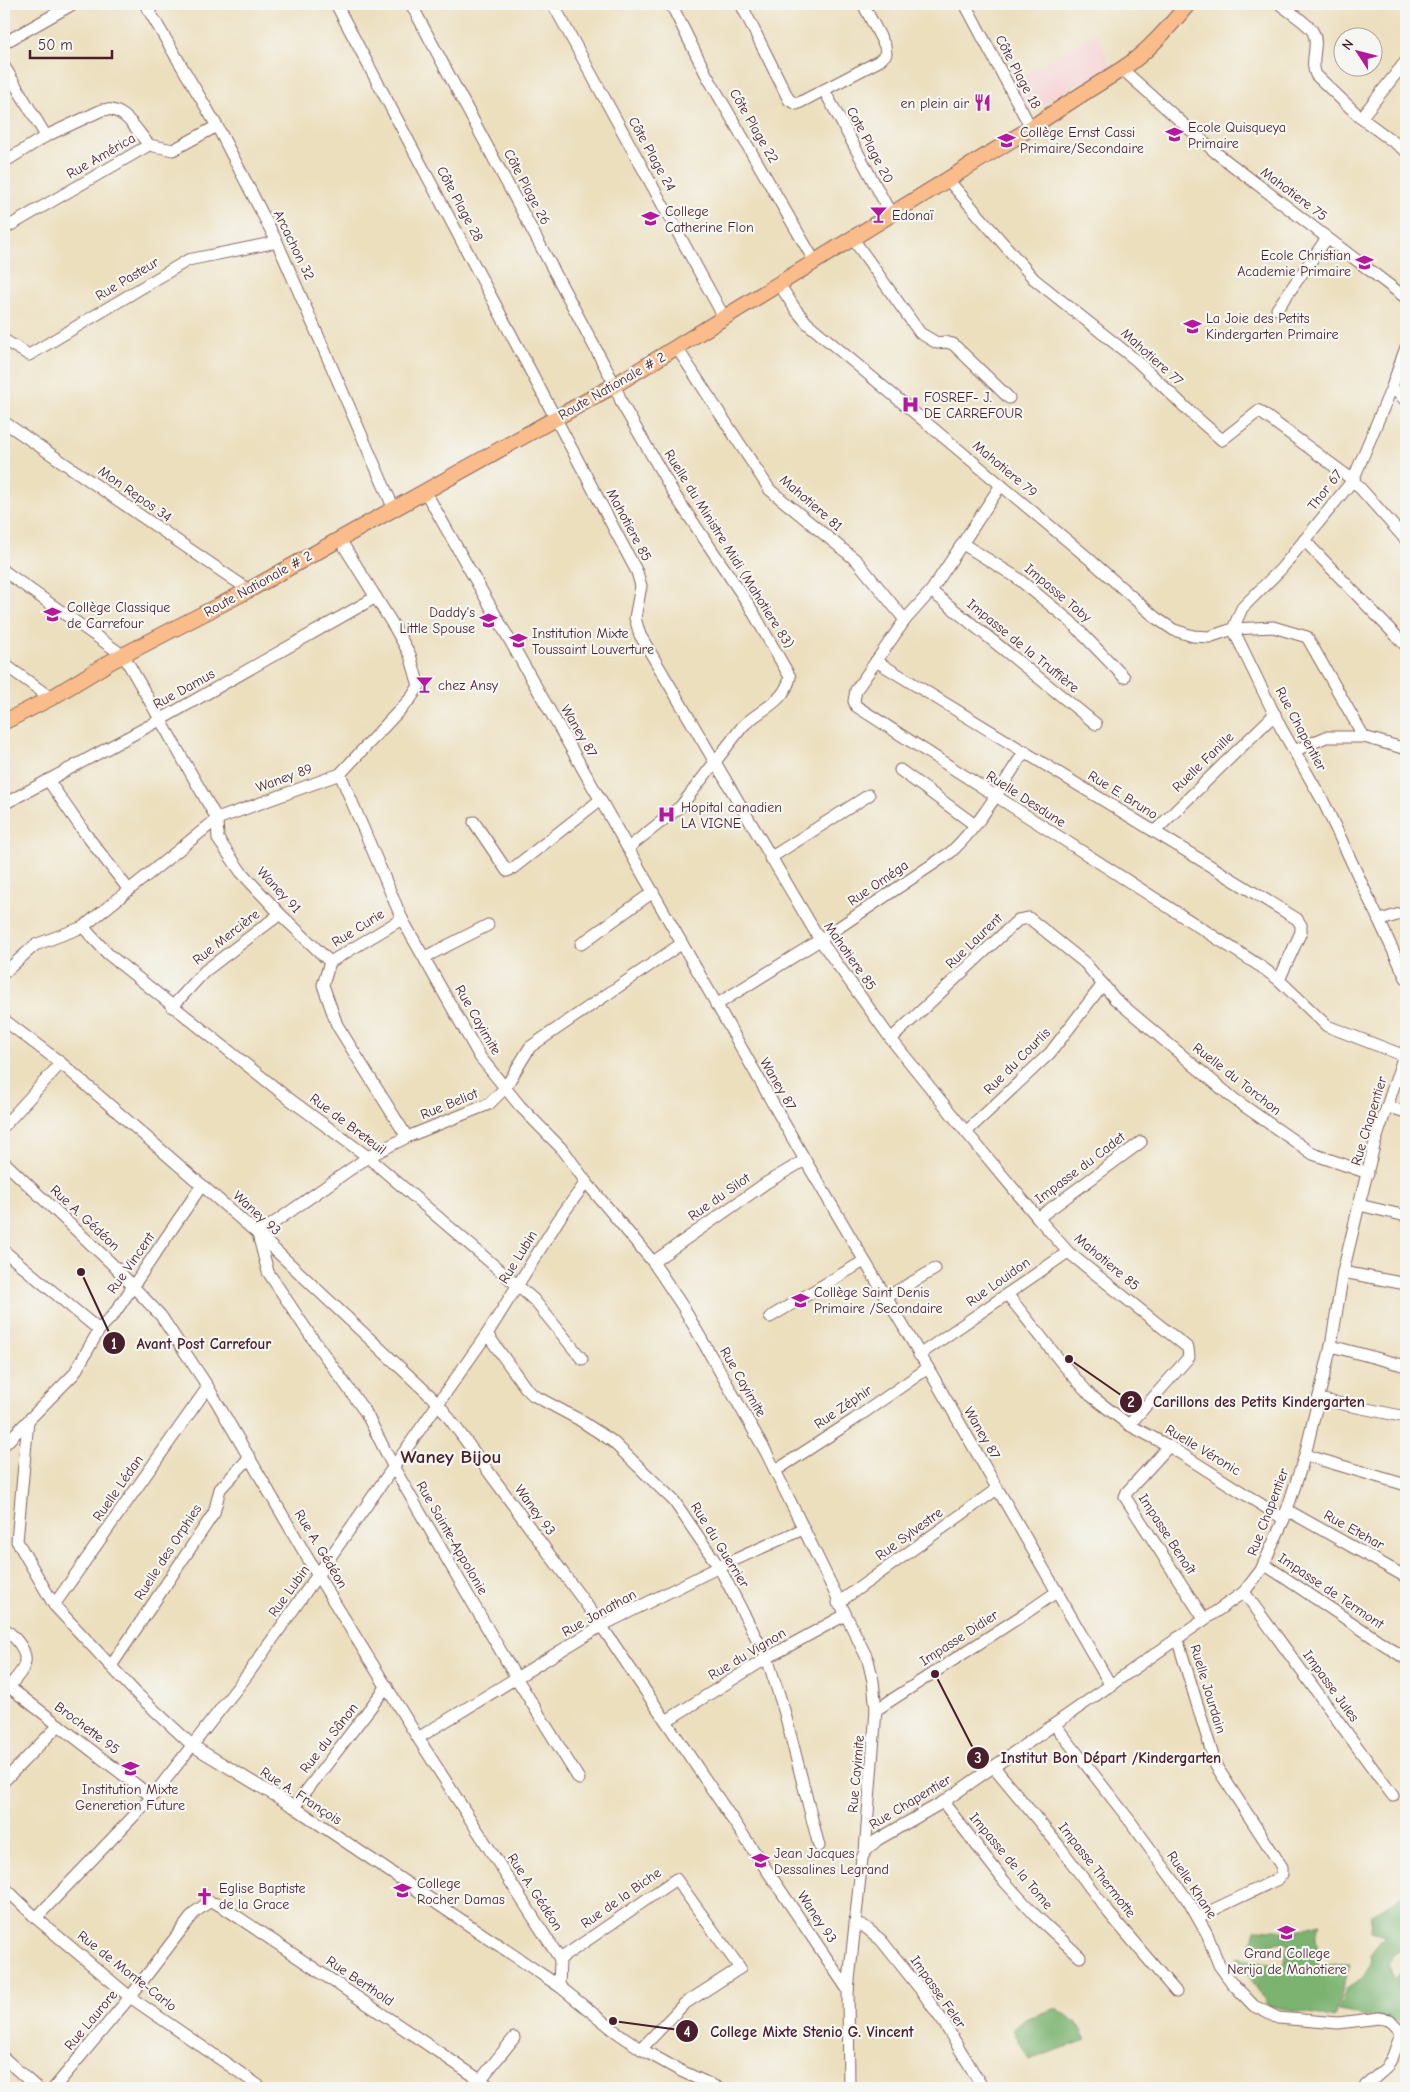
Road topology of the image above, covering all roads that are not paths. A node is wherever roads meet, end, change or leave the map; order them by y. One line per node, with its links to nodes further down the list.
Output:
1 (73, 4): 12 (street)
2 (146, 4): 18 (street, Arcachon 32)
3 (336, 4): 42 (street, Côte Plage 28)
4 (411, 4): 38 (street, Côte Plage 26)
5 (553, 4): 34 (street, Côte Plage 24)
6 (671, 4): 30 (street, Côte Plage 22)
7 (741, 4): 16 (street)
8 (863, 4): 16 (street)
9 (965, 4): 19 (street, Côte Plage 18)
10 (1188, 4): 15 (main road, Route Nationale # 2)
11 (1280, 4): 17 (street)
12 (4, 43)
13 (1406, 61): 17 (street)
14 (4, 66): 20 (street)
15 (1122, 69): 19 (main road, Route Nationale # 2); 27 (street, Mahotiere 75)
16 (824, 90): 25 (street, Cote Plage 20)
17 (1361, 118): 22 (street)
18 (217, 126): 21 (street, Rue América); 29 (street, Arcachon 32)
19 (1031, 128): 24 (main road, Route Nationale # 2)
20 (46, 136): 21 (street); 23 (street)
21 (149, 145): 26 (street, Rue América)
22 (1406, 151)
23 (4, 162)
24 (948, 180): 25 (main road, Route Nationale # 2); 44 (street, Mahotiere 77)
25 (890, 214): 28 (main road, Route Nationale # 2)
26 (4, 229)
27 (1327, 238): 32 (street, Mahotiere 75); 33 (street)
28 (853, 239): 30 (main road, Route Nationale # 2); 40 (street)
29 (277, 242): 35 (street, Rue Pasteur); 47 (street, Arcachon 32)
30 (815, 262): 31 (main road, Route Nationale # 2)
31 (779, 284): 34 (main road, Route Nationale # 2); 45 (street, Mahotiere 79)
32 (1406, 298)
33 (1277, 310)
34 (725, 319): 37 (main road, Route Nationale # 2)
35 (4, 340)
36 (1406, 347): 39 (street, Thor 67)
37 (677, 348): 38 (main road, Route Nationale # 2); 56 (street, Mahotiere 81)
38 (615, 385): 42 (main road, Route Nationale # 2); 72 (street, Ruelle du Ministre Midi (Mahotiere 83))
39 (1392, 387): 41 (street); 44 (street, Thor 67)
40 (1009, 398)
41 (1406, 401)
42 (556, 419): 46 (main road, Route Nationale # 2); 72 (street, Mahotiere 85)
43 (4, 422): 53 (street, Mon Repos 34)
44 (1353, 480): 49 (street, Thor 67); 50 (street)
45 (1001, 485): 51 (street, Ruelle Desdune); 57 (street, Mahotiere 79)
46 (426, 493): 47 (main road, Route Nationale # 2); 78 (street, Waney 87)
47 (394, 509): 48 (main road, Route Nationale # 2)
48 (340, 538): 53 (main road, Route Nationale # 2); 55 (street, Waney 89)
49 (1304, 540): 57 (street, Thor 67); 58 (street)
50 (1406, 540)
51 (963, 544): 54 (street, Ruelle Desdune); 62 (street, Impasse Toby)
52 (4, 571): 59 (street)
53 (249, 590): 59 (main road, Route Nationale # 2)
54 (931, 591): 56 (street, Ruelle Desdune); 67 (street, Impasse de la Truffière)
55 (376, 597): 65 (street, Rue Damus); 74 (street, Waney 89)
56 (906, 620): 60 (street, Ruelle Desdune)
57 (1233, 629): 64 (street, Rue Chapentier); 68 (street, Mahotiere 79)
58 (1406, 646)
59 (124, 656): 63 (main road, Route Nationale # 2); 65 (street, Waney 91)
60 (876, 661): 70 (street, Rue E. Bruno); 77 (street, Ruelle Desdune)
61 (4, 664): 63 (street)
62 (1124, 677)
63 (51, 698): 66 (main road, Route Nationale # 2)
64 (1275, 714): 71 (street, Rue Chapentier); 83 (street, Ruelle Fanille)
65 (160, 720): 75 (street, Rue Damus); 80 (street, Waney 91)
66 (4, 722)
67 (1096, 724)
68 (1364, 737): 69 (street); 71 (street)
69 (1406, 749)
70 (1025, 751): 77 (street, Rue Oméga); 83 (street, Rue E. Bruno)
71 (1294, 751): 91 (street, Rue Chapentier)
72 (716, 762): 84 (street, Ruelle du Ministre Midi (Mahotiere 83)); 85 (street, Mahotiere 85)
73 (900, 770): 82 (street)
74 (340, 774): 80 (street, Waney 89); 90 (street, Rue Cayimite)
75 (48, 780): 79 (street, Rue Damus); 86 (street)
76 (869, 794): 85 (street)
77 (994, 796): 82 (street, Rue Oméga); 101 (street, Ruelle Desdune)
78 (600, 800): 81 (street); 84 (street, Waney 87)
79 (4, 804)
80 (217, 819): 86 (street, Waney 89); 89 (street, Waney 91)
81 (474, 822)
82 (975, 824): 94 (street, Rue Oméga)
83 (1154, 832): 101 (street, Rue E. Bruno)
84 (628, 848): 87 (street, Waney 87)
85 (770, 858): 94 (street, Mahotiere 85)
86 (129, 890): 93 (street, Waney 89)
87 (653, 892): 95 (street); 96 (street, Waney 87)
88 (1406, 912): 91 (street)
89 (280, 914): 98 (street, Waney 91); 104 (street, Rue Mercière)
90 (402, 918): 97 (street, Rue Cayimite); 98 (street, Rue Curie)
91 (1381, 920): 100 (street, Rue Chapentier)
92 (488, 925): 97 (street)
93 (83, 927): 99 (street, Waney 89); 104 (street, Rue de Breteuil)
94 (820, 940): 103 (street, Rue Oméga); 106 (street, Mahotiere 85)
95 (581, 944)
96 (681, 944): 103 (street, Waney 87); 109 (street, Rue Beliot)
97 (425, 957): 109 (street, Rue Cayimite)
98 (330, 962): 114 (street)
99 (4, 972)
100 (1406, 978)
101 (1278, 980): 107 (street, Ruelle Desdune)
102 (1103, 984): 106 (street, Rue Laurent); 113 (street, Rue du Courlis); 119 (street, Ruelle du Torchon)
103 (716, 1005): 117 (street, Waney 87)
104 (172, 1007): 116 (street, Rue de Breteuil)
105 (4, 1020): 108 (street, Waney 93)
106 (891, 1039): 113 (street, Mahotiere 85)
107 (1406, 1052): 110 (street, Rue Chapentier)
108 (61, 1063): 112 (street); 121 (street, Waney 93)
109 (505, 1088): 114 (street, Rue Beliot); 120 (street, Rue Cayimite)
110 (1388, 1107): 111 (street); 119 (street, Rue Chapentier)
111 (1406, 1112)
112 (4, 1126)
113 (966, 1132): 124 (street, Mahotiere 85)
114 (407, 1137): 116 (street, Rue Beliot)
115 (1141, 1142): 124 (street, Impasse du Cadet)
116 (368, 1157): 125 (street, Rue Beliot); 134 (street, Rue de Breteuil)
117 (805, 1160): 128 (street, Waney 87); 129 (street, Rue du Silot)
118 (4, 1162): 133 (street, Rue A. Gédéon)
119 (1368, 1173): 122 (street, Rue Chapentier)
120 (586, 1182): 129 (street, Rue Cayimite); 134 (street, Rue Lubin)
121 (202, 1185): 125 (street, Waney 93); 133 (street, Rue Vincent)
122 (1359, 1205): 123 (street); 131 (street, Rue Chapentier)
123 (1406, 1216)
124 (1038, 1218): 127 (street, Mahotiere 85)
125 (258, 1234): 147 (street, Waney 93); 155 (street, Rue Sainte-Appolonie)
126 (4, 1251): 138 (street)
127 (1068, 1252): 135 (street, Rue Louidon); 150 (street, Mahotiere 85)
128 (864, 1261): 136 (street, Waney 87); 137 (street)
129 (652, 1262): 156 (street, Rue Cayimite)
130 (934, 1269): 136 (street)
131 (1343, 1272): 132 (street); 140 (street, Rue Chapentier)
132 (1406, 1284)
133 (134, 1285): 138 (street, Rue Vincent); 145 (street, Rue A. Gédéon)
134 (518, 1286): 139 (street, Rue Lubin); 142 (street, Rue de Breteuil)
135 (1007, 1294): 141 (street, Rue Louidon); 150 (street, Ruelle Véronic)
136 (885, 1298): 141 (street, Waney 87)
137 (770, 1317)
138 (99, 1330): 149 (street, Rue Vincent)
139 (487, 1334): 147 (street, Rue Lubin); 162 (street, Rue du Guerrier)
140 (1331, 1346): 143 (street); 146 (street, Rue Chapentier)
141 (919, 1355): 144 (street, Waney 87)
142 (582, 1359)
143 (1406, 1366)
144 (928, 1368): 156 (street, Rue Zéphir); 158 (street, Waney 87)
145 (208, 1387): 154 (street, Rue A. Gédéon); 168 (street, Ruelle Lédan)
146 (1318, 1399): 148 (street); 153 (street, Rue Chapentier)
147 (438, 1403): 155 (street, Rue Lubin); 171 (street, Waney 93)
148 (1406, 1417)
149 (28, 1422): 151 (street, Rue Vincent); 168 (street, Rue A. François)
150 (1129, 1425): 152 (street, Ruelle Véronic)
151 (4, 1445)
152 (1169, 1446): 159 (street, Ruelle Véronic); 170 (street, Impasse Benoît)
153 (1305, 1455): 157 (street); 159 (street, Rue Chapentier)
154 (250, 1457): 163 (street, Rue A. Gédéon); 176 (street, Ruelle des Orphies)
155 (394, 1468): 163 (street, Rue Lubin); 177 (street, Rue Sainte-Appolonie)
156 (775, 1471): 160 (street, Rue Cayimite)
157 (1406, 1485)
158 (997, 1489): 165 (street, Waney 87); 167 (street, Rue Sylvestre)
159 (1286, 1514): 161 (street, Rue Chapentier); 164 (street, Rue Etehar)
160 (803, 1529): 162 (street, Rue Jonathan); 167 (street, Rue Cayimite)
161 (1264, 1564): 166 (street, Rue Chapentier); 175 (street, Impasse de Termont)
162 (719, 1567): 171 (street, Rue Jonathan); 174 (street, Rue du Guerrier)
163 (318, 1576): 179 (street, Rue A. Gédéon); 186 (street, Rue Lubin)
164 (1406, 1577)
165 (1058, 1591): 180 (street, Waney 87); 181 (street, Impasse Didier)
166 (1244, 1592): 170 (street, Rue Chapentier); 190 (street, Impasse Jules)
167 (838, 1603): 169 (street, Rue Cayimite)
168 (54, 1605): 176 (street, Rue A. François)
169 (845, 1615): 174 (street, Rue du Vignon); 181 (street, Rue Cayimite)
170 (1204, 1619): 173 (street, Rue Chapentier)
171 (601, 1626): 177 (street, Rue Jonathan); 182 (street, Waney 93)
172 (4, 1628): 178 (street)
173 (1177, 1638): 180 (street, Rue Chapentier); 198 (street, Ruelle Jourdain)
174 (766, 1658): 182 (street, Rue du Vignon); 194 (street, Rue du Guerrier)
175 (1406, 1659)
176 (111, 1666): 186 (street, Rue A. François)
177 (517, 1679): 185 (street, Rue Jonathan); 188 (street, Rue Sainte-Appolonie)
178 (6, 1685): 184 (street, Brochette 95)
179 (387, 1686): 185 (street, Rue A. Gédéon); 193 (street, Rue du Sânon)
180 (1111, 1686): 183 (street, Rue Chapentier)
181 (876, 1710): 195 (street, Rue Cayimite)
182 (666, 1721): 204 (street, Waney 93)
183 (1055, 1725): 187 (street, Rue Chapentier); 198 (street, Ruelle Khane)
184 (59, 1726): 189 (street); 191 (street, Brochette 95)
185 (418, 1738): 202 (street, Rue A. Gédéon)
186 (193, 1746): 191 (street, Rue Lubin); 193 (street, Rue A. François)
187 (994, 1767): 192 (street, Rue Chapentier); 205 (street, Impasse Thermotte)
188 (579, 1779)
189 (4, 1781)
190 (1394, 1796)
191 (152, 1797): 199 (street, Rue Lubin)
192 (943, 1802): 195 (street, Rue Chapentier); 201 (street, Impasse de la Tome)
193 (294, 1808): 203 (street, Rue A. François)
194 (819, 1846)
195 (865, 1852): 200 (street, Rue Cayimite)
196 (4, 1887): 199 (street, Rue de Monte-Carlo)
197 (209, 1902): 206 (street, Rue Laurore); 211 (street, Rue Berthold)
198 (1198, 1917): 207 (street, Ruelle Khane)
199 (36, 1918): 206 (street, Rue de Monte-Carlo)
200 (855, 1924): 204 (street, Rue Cayimite); 218 (street, Impasse Feler)
201 (1080, 1957)
202 (560, 1959): 203 (street); 209 (street, Rue de la Biche)
203 (559, 1986): 209 (street, Rue A. François)
204 (848, 1990): 217 (street, Rue Cayimite)
205 (1176, 1992)
206 (130, 1997): 213 (street, Rue Laurore); 214 (street, Rue de Monte-Carlo)
207 (1404, 2035): 219 (street)
208 (514, 2038): 211 (street)
209 (641, 2048): 216 (street, Rue A. François)
210 (4, 2058): 212 (street)
211 (477, 2084): 215 (street, Rue Berthold)
212 (37, 2088)
213 (54, 2088)
214 (262, 2088)
215 (492, 2088)
216 (718, 2088)
217 (849, 2088)
218 (983, 2088)
219 (1363, 2088)

